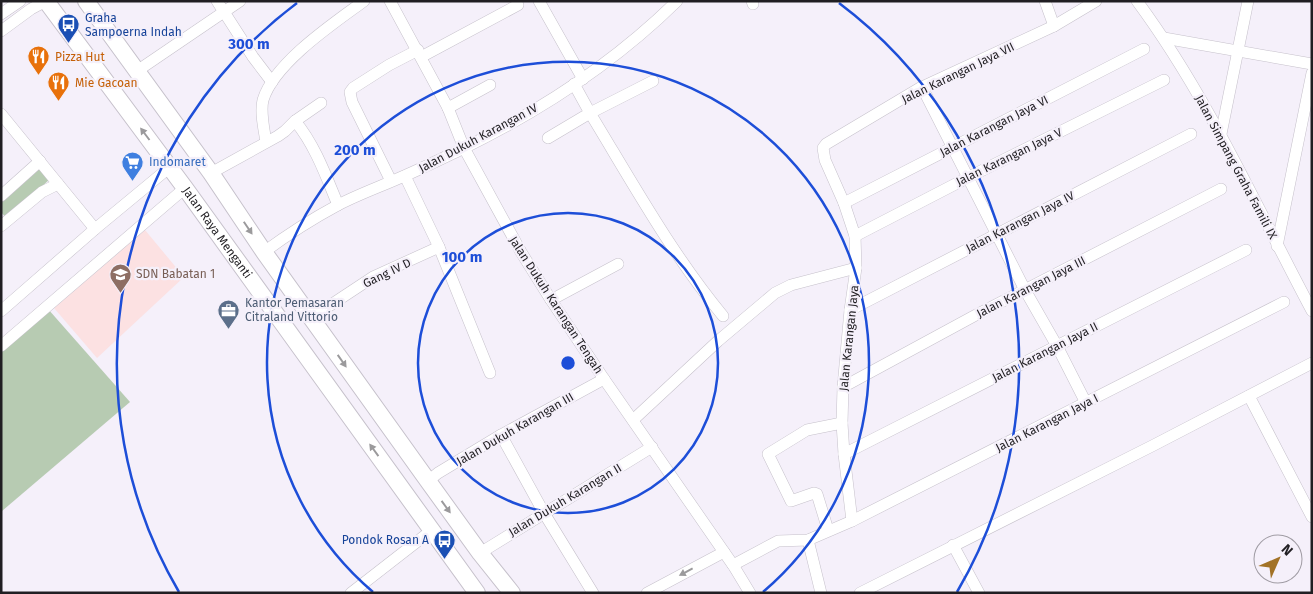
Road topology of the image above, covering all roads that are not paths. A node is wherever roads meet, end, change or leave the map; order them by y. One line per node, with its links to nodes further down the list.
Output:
1 (20, 1): 17 (street)
2 (46, 1): 14 (street); 46 (main road, Jalan Raya Menganti, one-way to 2)
3 (86, 1): 25 (main road)
4 (217, 1): 16 (street)
5 (240, 1): 16 (street)
6 (364, 1): 29 (street)
7 (390, 1): 23 (street, Jalan Dukuh Karangan Tengah)
8 (540, 1): 30 (street)
9 (677, 1): 30 (street, Jalan Dukuh Karangan IV)
10 (1044, 1): 18 (street)
11 (1096, 1): 18 (street, Jalan Karangan Jaya VII)
12 (1137, 1): 20 (street, Jalan Simpang Graha Famili IX)
13 (1248, 1): 22 (street)
14 (29, 5): 19 (street)
15 (518, 5): 23 (street)
16 (224, 12): 25 (street); 29 (street)
17 (1, 14)
18 (1054, 26): 32 (street, Jalan Karangan Jaya VII)
19 (1, 31)
20 (1164, 38): 22 (street); 39 (street, Jalan Simpang Graha Famili IX)
21 (1144, 49): 42 (street, Jalan Karangan Jaya VI)
22 (1237, 52): 24 (street); 39 (street)
23 (419, 54): 34 (street, Jalan Dukuh Karangan Tengah); 50 (street)
24 (1312, 64)
25 (137, 71): 47 (main road)
26 (1312, 73): 63 (street)
27 (653, 80): 35 (street)
28 (1164, 80): 49 (street, Jalan Karangan Jaya V)
29 (272, 82): 41 (street)
30 (578, 82): 35 (street); 43 (street, Jalan Dukuh Karangan IV)
31 (490, 85): 34 (street)
32 (922, 87): 42 (street); 45 (street, Jalan Karangan Jaya VII)
33 (321, 103): 37 (street)
34 (448, 108): 43 (street, Jalan Dukuh Karangan Tengah)
35 (590, 113): 40 (street); 75 (street)
36 (3, 119): 44 (street)
37 (294, 120): 41 (street); 56 (street)
38 (1191, 134): 61 (street, Jalan Karangan Jaya IV)
39 (1221, 134): 63 (street, Jalan Simpang Graha Famili IX)
40 (548, 138)
41 (266, 142): 47 (street)
42 (953, 147): 49 (street); 55 (street, Jalan Karangan Jaya VI)
43 (464, 148): 48 (street, Jalan Dukuh Karangan IV); 70 (street, Jalan Dukuh Karangan Tengah)
44 (40, 160): 51 (street); 54 (street)
45 (825, 160): 55 (street, Jalan Karangan Jaya)
46 (170, 167): 52 (main road, Jalan Raya Menganti); 60 (street)
47 (211, 173): 57 (main road)
48 (405, 176): 50 (street, Jalan Dukuh Karangan IV); 64 (street)
49 (969, 177): 61 (street); 62 (street, Jalan Karangan Jaya V)
50 (391, 181): 56 (street, Jalan Dukuh Karangan IV)
51 (58, 184): 58 (street); 60 (street)
52 (185, 188): 59 (main road, Jalan Raya Menganti); 77 (street)
53 (1221, 189): 69 (street, Jalan Karangan Jaya III)
54 (1, 196)
55 (844, 202): 62 (street, Jalan Karangan Jaya)
56 (338, 205): 66 (street, Jalan Dukuh Karangan IV)
57 (233, 207): 59 (main road); 66 (main road, one-way to 66)
58 (3, 222)
59 (210, 223): 94 (main road, Jalan Raya Menganti, one-way to 59)
60 (96, 229): 73 (street)
61 (996, 234): 69 (street); 72 (street, Jalan Karangan Jaya IV)
62 (855, 236): 68 (street, Jalan Karangan Jaya)
63 (1277, 246): 74 (street, Jalan Simpang Graha Famili IX)
64 (440, 247): 76 (street, Gang IV D); 80 (street)
65 (1246, 250): 78 (street, Jalan Karangan Jaya II)
66 (264, 252): 76 (main road)
67 (618, 264): 70 (street)
68 (856, 268): 72 (street, Jalan Karangan Jaya); 85 (street)
69 (1025, 290): 78 (street); 82 (street, Jalan Karangan Jaya III)
70 (551, 300): 81 (street, Jalan Dukuh Karangan Tengah)
71 (1284, 302): 84 (street, Jalan Karangan Jaya I)
72 (850, 310): 82 (street, Jalan Karangan Jaya)
73 (1, 311)
74 (1312, 312)
75 (723, 316)
76 (311, 318): 90 (main road, one-way to 90)
77 (1, 346)
78 (1057, 346): 84 (street); 89 (street, Jalan Karangan Jaya II)
79 (1312, 364): 83 (street)
80 (490, 373)
81 (604, 379): 85 (street, Jalan Dukuh Karangan Tengah); 87 (street, Jalan Dukuh Karangan III)
82 (843, 387): 86 (street, Jalan Karangan Jaya)
83 (1249, 396): 92 (street); 97 (street)
84 (1086, 403): 93 (street, Jalan Karangan Jaya I)
85 (633, 420): 88 (street, Jalan Dukuh Karangan Tengah)
86 (842, 423): 89 (street, Jalan Karangan Jaya); 95 (street)
87 (501, 435): 90 (street, Jalan Dukuh Karangan III); 91 (street)
88 (652, 448): 91 (street, Jalan Dukuh Karangan II); 98 (street, Jalan Dukuh Karangan Tengah)
89 (844, 454): 93 (street, Jalan Karangan Jaya)
90 (428, 482): 99 (main road, one-way to 99)
91 (544, 513): 99 (street, Jalan Dukuh Karangan II); 104 (street)
92 (1312, 516)
93 (852, 521): 95 (street, Jalan Karangan Jaya I)
94 (432, 530): 102 (street); 103 (main road, Jalan Raya Menganti)
95 (828, 530): 96 (street, Jalan Karangan Jaya I)
96 (808, 540): 100 (street, Jalan Karangan Jaya I); 107 (street)
97 (953, 545): 108 (street); 109 (street)
98 (724, 552): 100 (street, Jalan Dukuh Karangan Tengah); 105 (street, one-way to 105)
99 (480, 553): 101 (main road)
100 (733, 565): 106 (street, Jalan Dukuh Karangan Tengah)
101 (506, 591)
102 (351, 593)
103 (477, 593)
104 (593, 593)
105 (647, 593)
106 (750, 593)
107 (821, 593)
108 (860, 593)
109 (979, 593)

